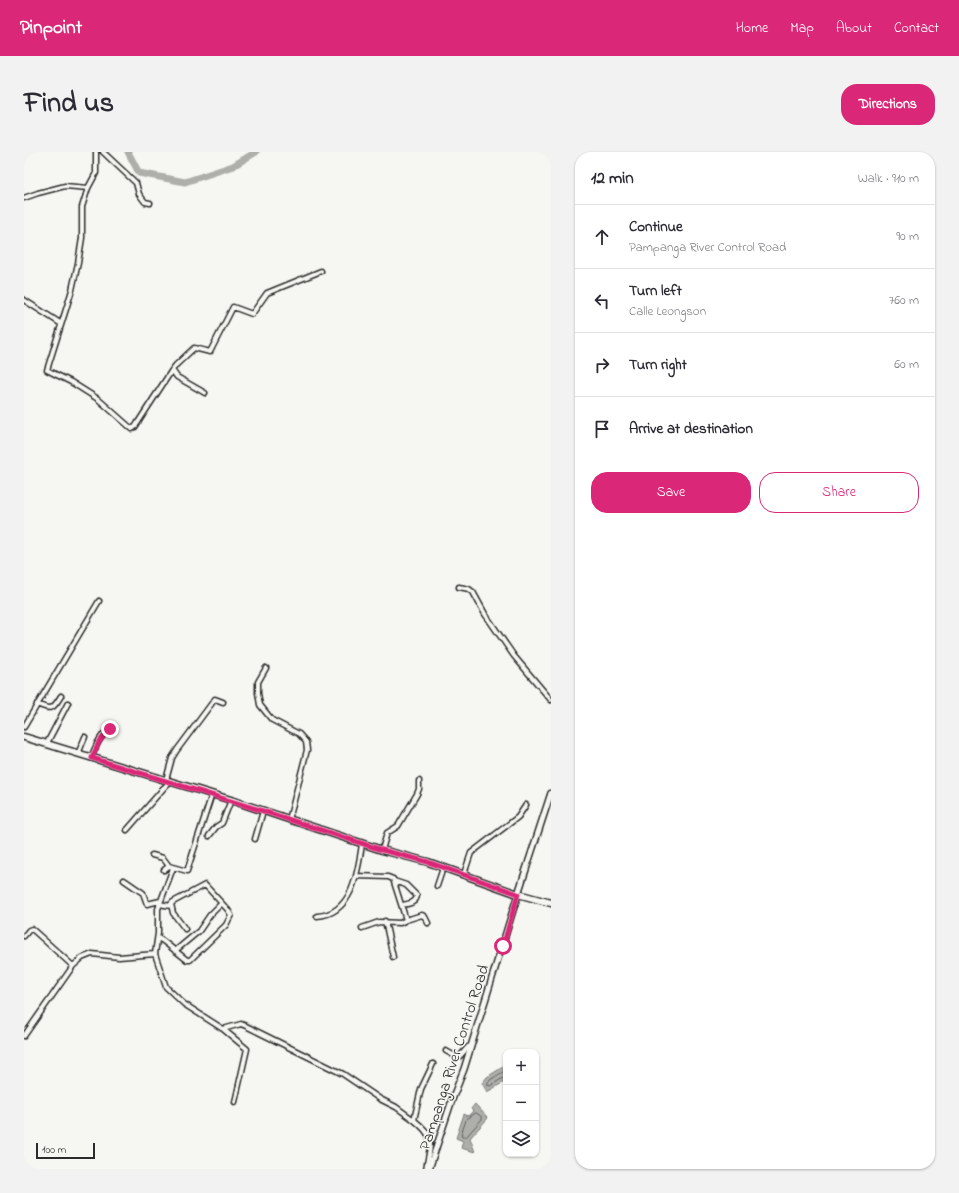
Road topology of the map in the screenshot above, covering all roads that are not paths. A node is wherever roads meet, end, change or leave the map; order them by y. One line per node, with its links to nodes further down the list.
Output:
1 (96, 152): 3 (street)
2 (103, 152): 5 (street)
3 (88, 188): 4 (street); 8 (street)
4 (24, 198)
5 (150, 203)
6 (320, 271): 9 (street)
7 (24, 300): 8 (street)
8 (60, 323): 9 (street)
9 (172, 370): 10 (street)
10 (205, 393)
11 (459, 587): 15 (street)
12 (99, 602): 18 (street)
13 (266, 668): 33 (street)
14 (61, 696): 18 (street)
15 (551, 700)
16 (223, 702): 26 (street)
17 (68, 703): 23 (street)
18 (37, 704): 19 (street)
19 (24, 727)
20 (113, 728): 25 (street)
21 (24, 737): 23 (main road)
22 (85, 737): 24 (street)
23 (46, 744): 24 (main road)
24 (78, 754): 25 (main road)
25 (92, 758): 26 (main road)
26 (168, 781): 29 (main road); 34 (street)
27 (419, 781): 38 (street)
28 (551, 793): 48 (street, Pampanga River Control Road)
29 (212, 794): 30 (main road); 40 (street)
30 (231, 800): 32 (main road); 35 (street)
31 (526, 805): 43 (street)
32 (263, 811): 33 (main road); 36 (street)
33 (289, 820): 37 (main road)
34 (126, 830)
35 (209, 836)
36 (255, 839)
37 (362, 844): 38 (main road); 44 (street)
38 (382, 850): 41 (main road)
39 (152, 855): 40 (street)
40 (171, 867): 42 (street); 49 (street)
41 (443, 868): 43 (main road); 47 (street)
42 (164, 870)
43 (464, 874): 48 (main road)
44 (357, 876): 46 (street); 54 (street)
45 (124, 880): 49 (street)
46 (394, 881): 52 (street); 52 (street)
47 (437, 886)
48 (518, 894): 50 (main road); 68 (street, Pampanga River Control Road)
49 (160, 903): 53 (street); 61 (street)
50 (551, 903)
51 (222, 904): 53 (street); 62 (street); 62 (street)
52 (402, 905): 55 (street)
53 (171, 906): 59 (street)
54 (317, 916)
55 (406, 920): 56 (street); 57 (street)
56 (385, 921): 58 (street); 64 (street)
57 (428, 923)
58 (362, 928)
59 (185, 929)
60 (24, 936): 65 (street)
61 (158, 938): 62 (street); 63 (street)
62 (175, 951)
63 (155, 954): 65 (street); 66 (street)
64 (393, 957)
65 (73, 966): 67 (street)
66 (223, 1029): 71 (street); 72 (street)
67 (24, 1036)
68 (471, 1046): 69 (street); 74 (street, Pampanga River Control Road)
69 (446, 1051)
70 (433, 1064): 72 (street)
71 (235, 1102)
72 (414, 1120): 73 (street)
73 (426, 1169)
74 (429, 1169)

